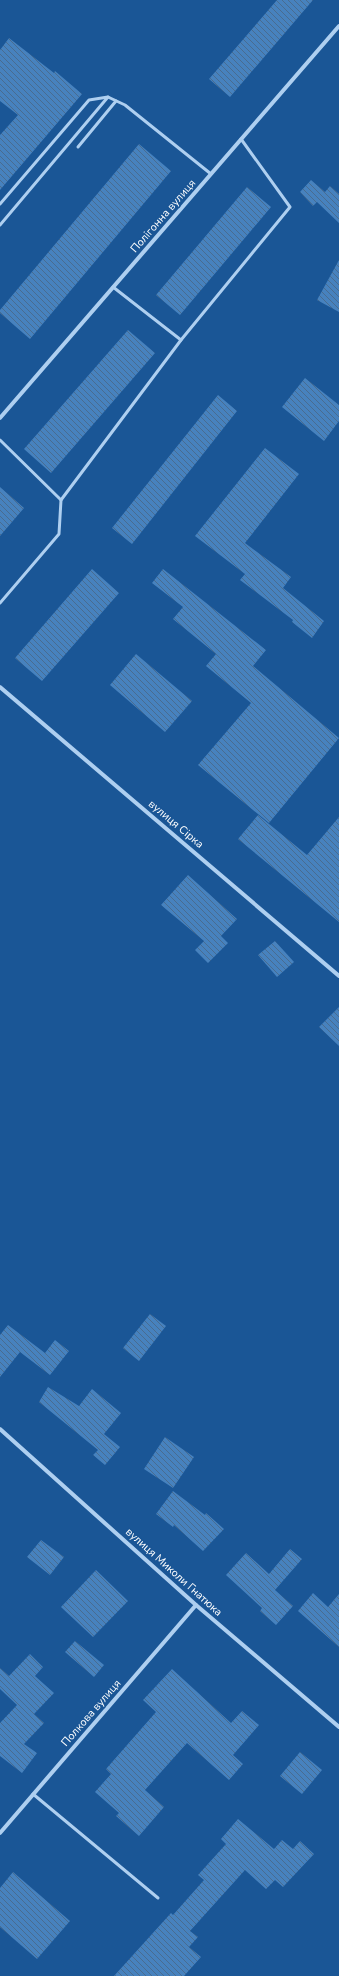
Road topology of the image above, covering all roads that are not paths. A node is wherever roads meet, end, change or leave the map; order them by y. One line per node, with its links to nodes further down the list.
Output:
1 (339, 26): 4 (street, Полігонна вулиця)
2 (108, 97): 3 (lane); 7 (lane); 8 (lane)
3 (116, 101): 5 (lane); 6 (lane)
4 (241, 140): 6 (street, Полігонна вулиця); 10 (lane)
5 (78, 147)
6 (211, 174): 9 (street, Полігонна вулиця)
7 (0, 204)
8 (0, 225)
9 (113, 287): 10 (lane); 11 (street, Полігонна вулиця)
10 (181, 340): 13 (lane)
11 (0, 418)
12 (0, 440): 13 (lane)
13 (61, 500): 14 (lane)
14 (0, 603)
15 (0, 687): 16 (street, вулиця Сірка)
16 (339, 976)
17 (1, 1431): 18 (street, вулиця Миколи Гнатюка)
18 (196, 1605): 19 (street, вулиця Миколи Гнатюка); 20 (street, Полкова вулиця)
19 (339, 1727)
20 (33, 1794): 21 (street, Полкова вулиця); 22 (lane)
21 (0, 1833)
22 (158, 1898)

